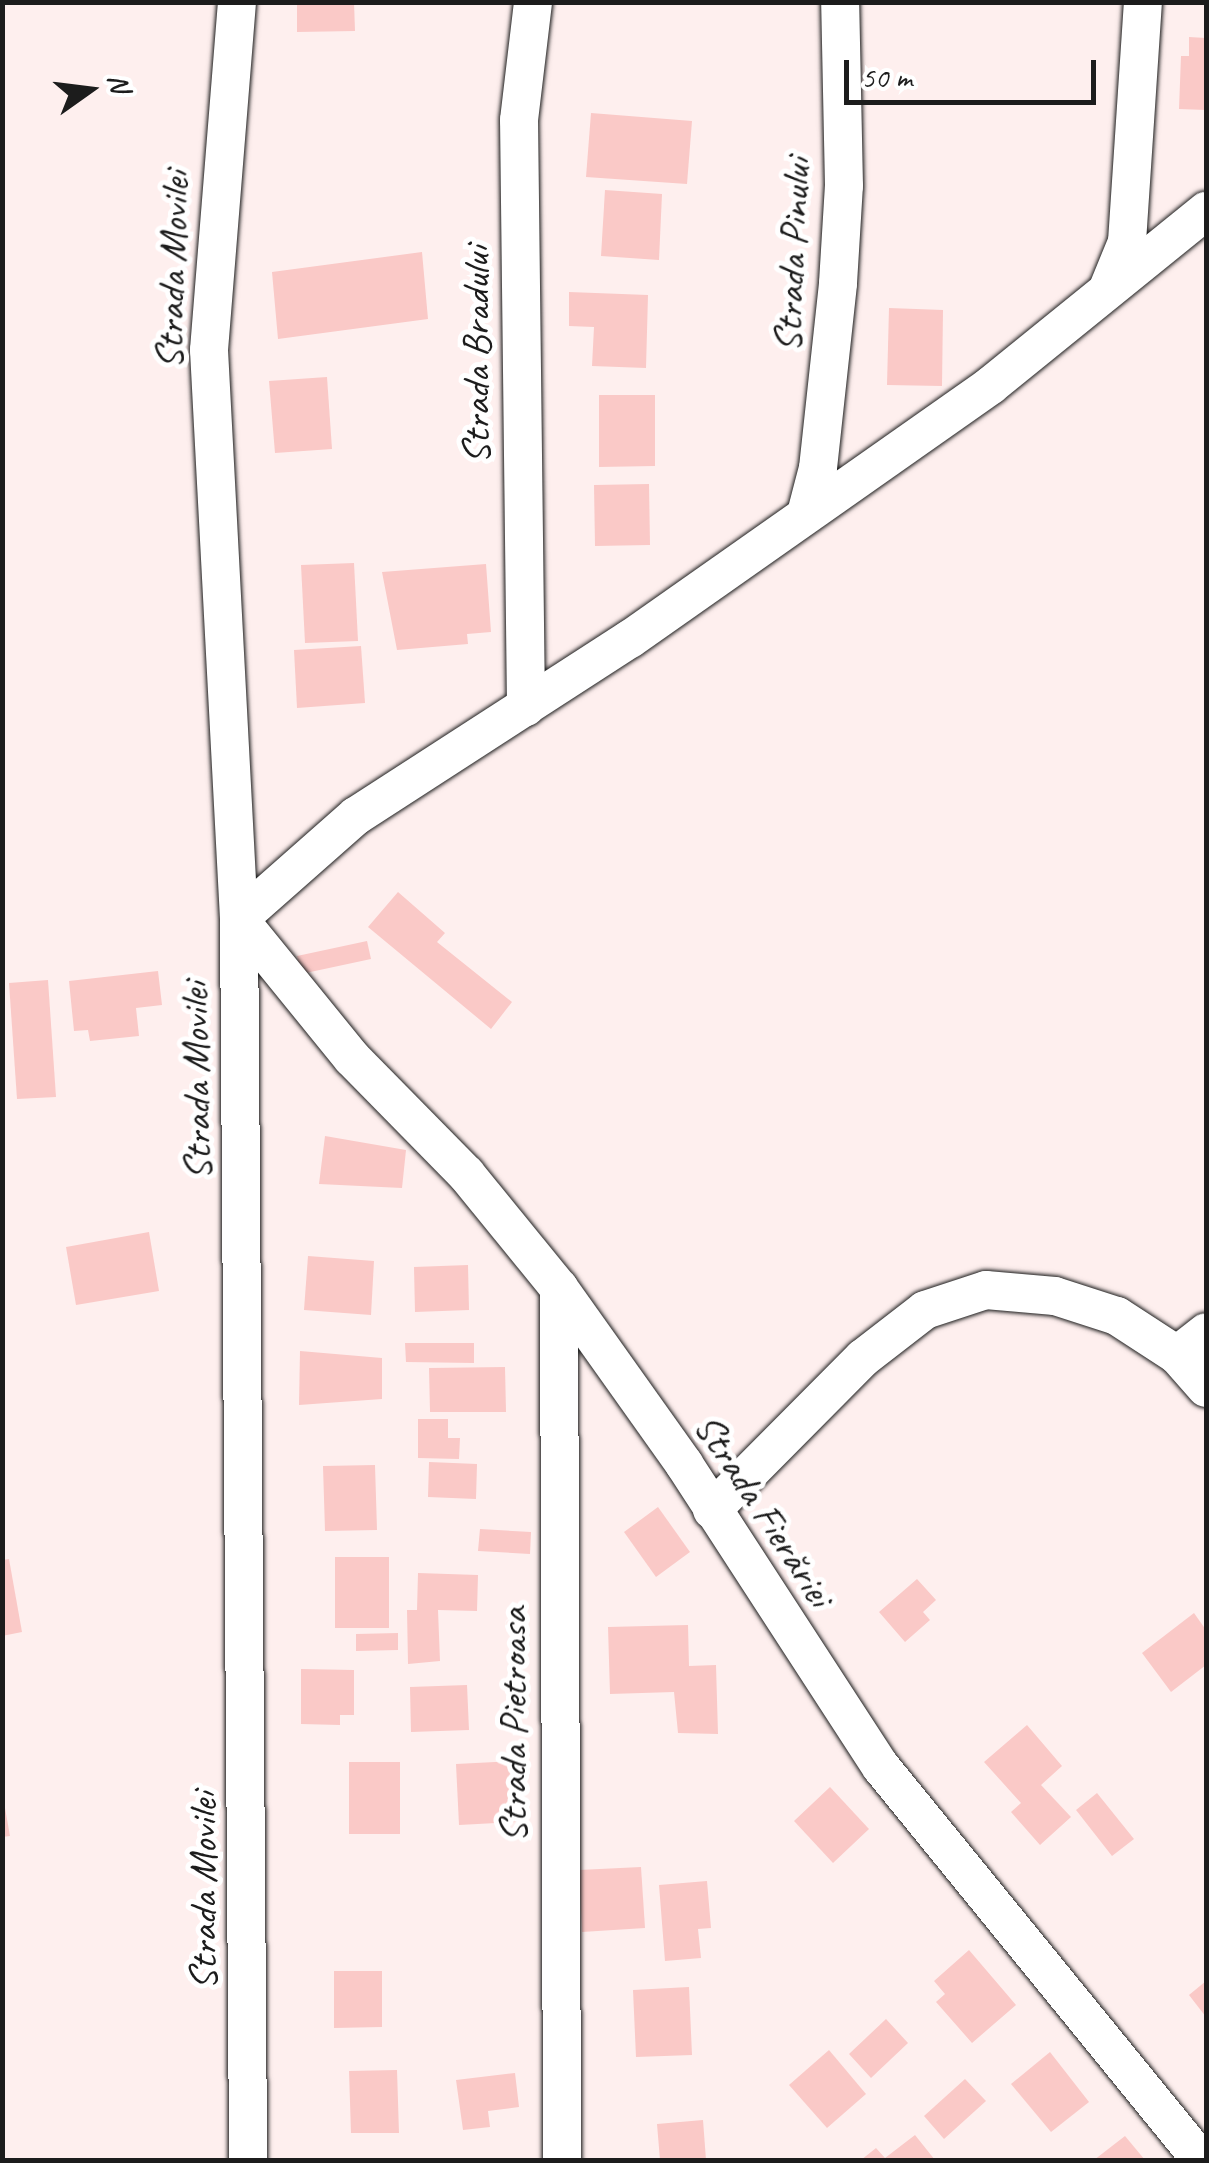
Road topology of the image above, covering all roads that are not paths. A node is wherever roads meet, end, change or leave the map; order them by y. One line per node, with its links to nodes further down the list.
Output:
1 (237, 2): 9 (street, Strada Movilei)
2 (533, 2): 8 (street, Strada Bradului)
3 (840, 2): 7 (street, Strada Pinului)
4 (1143, 2): 6 (street)
5 (1206, 210): 6 (street)
6 (1098, 300): 7 (street)
7 (807, 510): 8 (street)
8 (526, 707): 9 (street)
9 (239, 919): 10 (street, Strada Fierăriei); 14 (street, Strada Movilei)
10 (559, 1288): 13 (street, Strada Fierăriei); 15 (street, Strada Pietroasa)
11 (1192, 1343): 12 (street); 13 (street)
12 (1206, 1388)
13 (712, 1510): 16 (street, Strada Fierăriei)
14 (248, 2160)
15 (562, 2160)
16 (1201, 2160)

